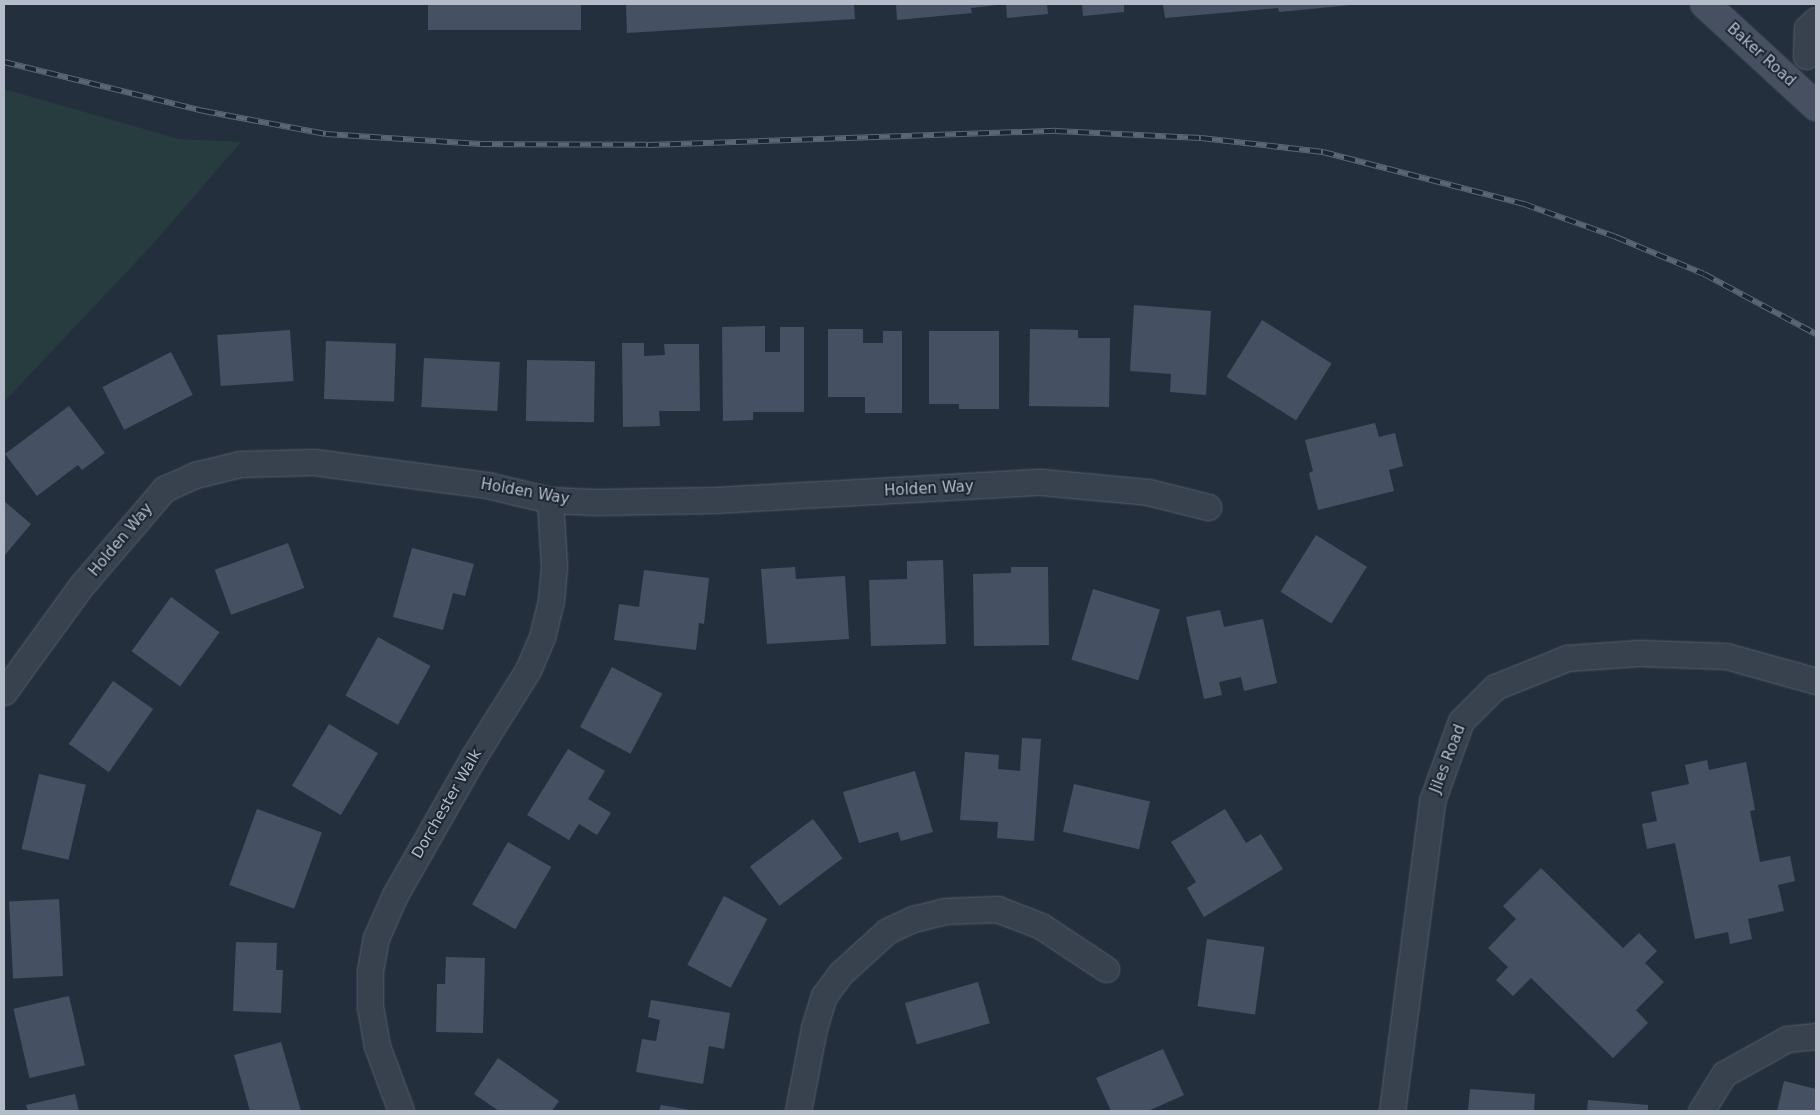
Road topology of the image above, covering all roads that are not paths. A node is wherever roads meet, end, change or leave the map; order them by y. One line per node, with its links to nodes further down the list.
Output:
1 (1705, 4): 4 (main road, Baker Road)
2 (1816, 20): 3 (street)
3 (1811, 56): 4 (street)
4 (1786, 77): 5 (main road, Baker Road)
5 (1816, 106)
6 (550, 500): 7 (street, Holden Way); 9 (street, Holden Way); 12 (street, Dorchester Walk)
7 (1208, 507)
8 (1816, 681): 14 (street, Jiles Road)
9 (4, 692)
10 (1106, 969): 13 (street)
11 (1816, 1036): 15 (street)
12 (401, 1111)
13 (798, 1111)
14 (1392, 1111)
15 (1701, 1111)

